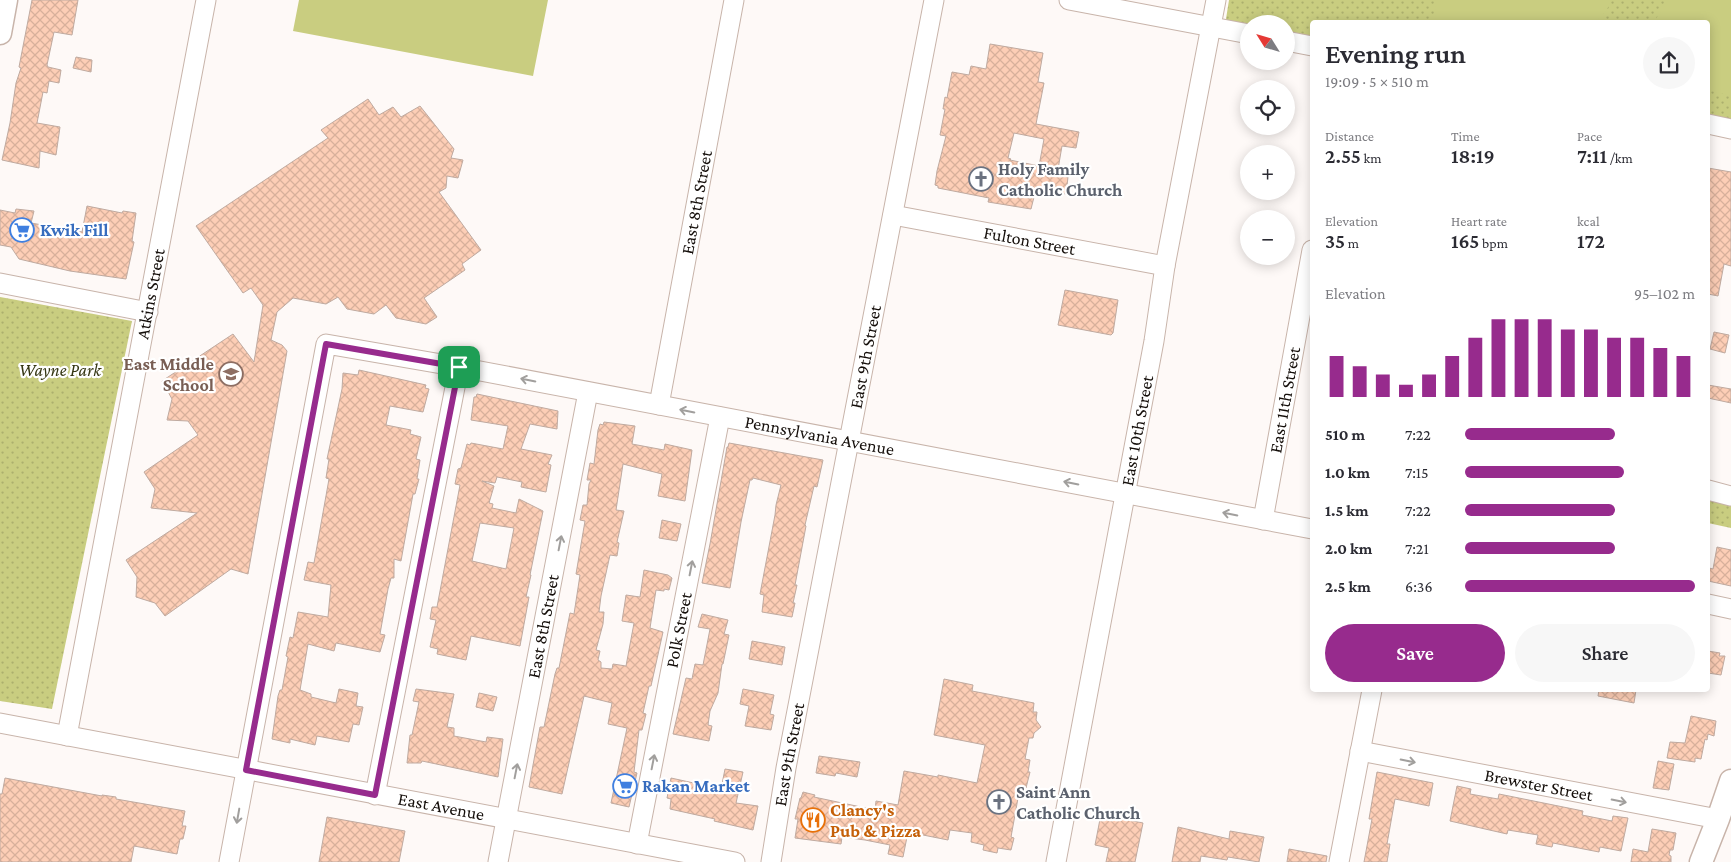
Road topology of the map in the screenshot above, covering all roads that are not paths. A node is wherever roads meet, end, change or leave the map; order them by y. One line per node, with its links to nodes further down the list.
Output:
1 (6, 0): 9 (main road)
2 (206, 0): 18 (street, Atkins Street)
3 (734, 0): 21 (street, East 8th Street)
4 (934, 0): 14 (street, East 9th Street)
5 (1069, 0): 7 (street)
6 (1216, 0): 7 (street, East 10th Street)
7 (1211, 26): 8 (street); 16 (street, East 10th Street)
8 (1240, 32)
9 (0, 33)
10 (1295, 43): 11 (street)
11 (1310, 46)
12 (1710, 124): 13 (street)
13 (1731, 129)
14 (893, 215): 16 (street, Fulton Street); 23 (street, East 9th Street)
15 (1310, 261): 27 (street, East 11th Street)
16 (1165, 266): 25 (street, East 10th Street)
17 (0, 284): 18 (street)
18 (148, 312): 33 (street, Atkins Street)
19 (459, 367): 20 (street, Pennsylvania Avenue, one-way to 19); 35 (street, Pennsylvania Avenue); 37 (street)
20 (588, 392): 21 (street, Pennsylvania Avenue); 38 (street, East 8th Street, one-way to 20)
21 (659, 405): 22 (street, Pennsylvania Avenue, one-way to 21)
22 (720, 417): 23 (street, Pennsylvania Avenue); 40 (street, Polk Street, one-way to 22)
23 (849, 441): 25 (street, Pennsylvania Avenue, one-way to 23); 44 (street, East 9th Street)
24 (1710, 491): 26 (street)
25 (1125, 494): 27 (street, Pennsylvania Avenue, one-way to 25); 45 (street, East 10th Street)
26 (1731, 496)
27 (1263, 520): 28 (street, Pennsylvania Avenue)
28 (1310, 529)
29 (1710, 604): 30 (street)
30 (1731, 609)
31 (1372, 692): 34 (street)
32 (0, 723): 33 (street, East Avenue)
33 (67, 736): 35 (street, East Avenue)
34 (1360, 751): 39 (street, Brewster Street, one-way to 39); 46 (street)
35 (246, 770): 37 (street, East Avenue); 41 (street, one-way to 41)
36 (1731, 782): 39 (main road)
37 (375, 795): 38 (street, East Avenue)
38 (507, 819): 40 (street, East Avenue); 42 (street, East 8th Street)
39 (1718, 820): 47 (main road)
40 (637, 844): 43 (street, East Avenue)
41 (229, 862)
42 (498, 862)
43 (735, 862)
44 (771, 862)
45 (1056, 862)
46 (1339, 862)
47 (1701, 862)

